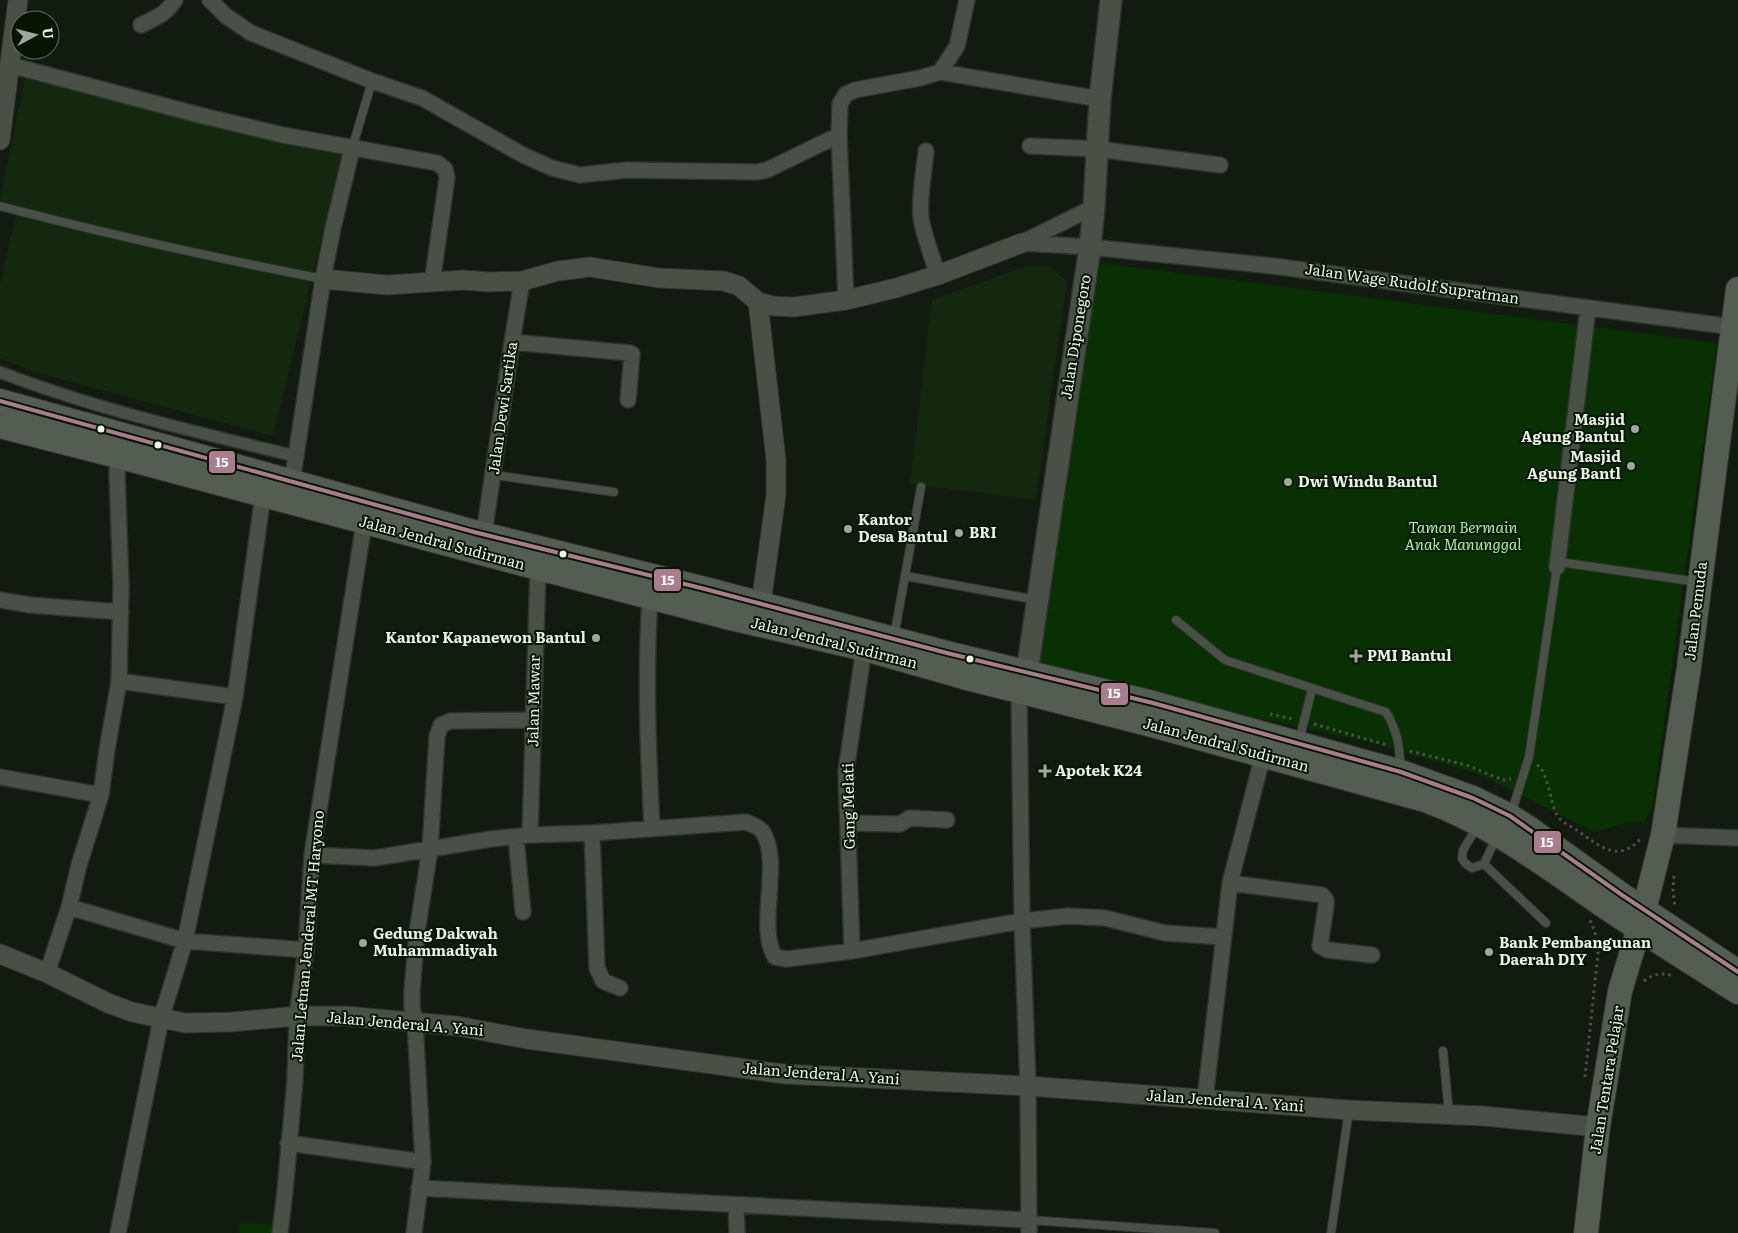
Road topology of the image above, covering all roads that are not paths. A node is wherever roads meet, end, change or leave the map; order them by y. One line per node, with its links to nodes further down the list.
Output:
1 (18, 0): 7 (street)
2 (175, 0): 6 (street)
3 (210, 0): 9 (street)
4 (968, 0): 8 (street)
5 (1110, 0): 10 (main road, Jalan Diponegoro)
6 (141, 25)
7 (10, 65): 12 (street); 14 (street)
8 (940, 72): 10 (street); 11 (street)
9 (372, 81): 11 (street); 14 (lane)
10 (1100, 99): 15 (main road, Jalan Diponegoro)
11 (839, 135): 27 (street)
12 (0, 140)
13 (1030, 146): 15 (street)
14 (352, 149): 23 (street); 25 (street)
15 (1097, 149): 17 (street); 19 (main road, Jalan Diponegoro)
16 (926, 151): 22 (street)
17 (1220, 165)
18 (0, 206): 23 (lane)
19 (1094, 207): 20 (street); 21 (main road, Jalan Diponegoro)
20 (1022, 243): 21 (street, Jalan Wage Rudolf Supratman); 22 (street)
21 (1090, 247): 29 (street, Jalan Wage Rudolf Supratman); 52 (main road, Jalan Diponegoro)
22 (938, 275): 27 (street)
23 (323, 279): 25 (street); 37 (street)
24 (522, 281): 25 (street); 28 (street); 31 (street, Jalan Dewi Sartika)
25 (432, 283)
26 (1738, 289): 30 (main road, Jalan Pemuda)
27 (846, 300): 28 (street)
28 (758, 302): 53 (street)
29 (1588, 308): 30 (street, Jalan Wage Rudolf Supratman); 46 (street)
30 (1733, 327): 49 (main road, Jalan Pemuda)
31 (512, 342): 33 (street); 38 (street, Jalan Dewi Sartika)
32 (0, 372): 37 (street)
33 (628, 400)
34 (0, 401): 36 (main road, Jalan Jendral Sudirman)
35 (0, 426): 36 (main road, Jalan Jendral Sudirman)
36 (118, 444): 39 (main road, Jalan Jendral Sudirman); 42 (main road, Jalan Jendral Sudirman); 54 (street)
37 (295, 456): 39 (street)
38 (494, 475): 41 (lane); 44 (street, Jalan Dewi Sartika)
39 (292, 482): 45 (main road, Jalan Jendral Sudirman)
40 (921, 487): 48 (lane)
41 (614, 492)
42 (263, 495): 43 (main road, Jalan Jendral Sudirman); 61 (street)
43 (364, 522): 45 (main road, Jalan Jendral Sudirman); 77 (street, Jalan Letnan Jenderal MT Haryono)
44 (484, 534): 45 (main road, Jalan Jendral Sudirman); 53 (main road, Jalan Jendral Sudirman)
45 (458, 537): 47 (main road, Jalan Jendral Sudirman)
46 (1557, 567): 49 (lane); 70 (lane)
47 (538, 568): 50 (main road, Jalan Jendral Sudirman); 62 (street, Jalan Mawar)
48 (905, 576): 52 (lane); 56 (lane)
49 (1700, 582): 73 (main road, Jalan Pemuda)
50 (650, 597): 57 (main road, Jalan Jendral Sudirman); 71 (street)
51 (0, 600): 54 (street)
52 (1037, 600): 59 (main road, Jalan Diponegoro)
53 (760, 604): 57 (main road, Jalan Jendral Sudirman)
54 (121, 612): 58 (street)
55 (1176, 620): 60 (lane)
56 (894, 639): 57 (main road, Jalan Jendral Sudirman); 59 (main road, Jalan Jendral Sudirman)
57 (865, 641): 59 (main road, Jalan Jendral Sudirman); 69 (street, Gang Melati)
58 (119, 681): 61 (street); 67 (street)
59 (1023, 682): 63 (main road, Jalan Jendral Sudirman); 64 (main road, Jalan Jendral Sudirman); 83 (street)
60 (1312, 689): 63 (lane); 65 (lane)
61 (235, 697): 86 (street)
62 (534, 720): 74 (street, Jalan Mawar); 76 (street)
63 (1298, 747): 64 (main road, Jalan Jendral Sudirman); 65 (main road, Jalan Jendral Sudirman); 70 (main road, Jalan Jendral Sudirman)
64 (1263, 755): 79 (street)
65 (1401, 772): 70 (main road, Jalan Jendral Sudirman)
66 (0, 777): 67 (street)
67 (101, 794): 80 (street)
68 (947, 820): 69 (street)
69 (848, 823): 88 (street, Gang Melati)
70 (1499, 825): 78 (lane); 78 (lane); 82 (main road, Jalan Jendral Sudirman)
71 (652, 828): 72 (street); 88 (street)
72 (592, 833): 74 (street); 93 (street)
73 (1654, 834): 75 (street); 82 (main road, Jalan Pemuda)
74 (523, 836): 76 (street); 81 (street, Jalan Mawar)
75 (1738, 838)
76 (430, 849): 77 (street); 97 (street)
77 (312, 855): 87 (street, Jalan Letnan Jenderal MT Haryono)
78 (1484, 864): 84 (lane)
79 (1230, 883): 85 (street); 90 (street)
80 (69, 906): 86 (street); 92 (street)
81 (523, 912)
82 (1642, 920): 91 (main road); 94 (main road); 103 (main road, Jalan Tentara Pelajar)
83 (1022, 921): 85 (street); 88 (street); 99 (street)
84 (1546, 922)
85 (1224, 937): 100 (street)
86 (185, 941): 87 (street); 96 (street)
87 (306, 950): 95 (street, Jalan Letnan Jenderal MT Haryono)
88 (852, 951)
89 (0, 954): 92 (street, Jalan Jenderal A. Yani)
90 (1372, 955)
91 (1738, 972)
92 (47, 973): 96 (street, Jalan Jenderal A. Yani)
93 (620, 988)
94 (1738, 992)
95 (297, 1016): 96 (street, Jalan Jenderal A. Yani); 97 (street, Jalan Jenderal A. Yani); 104 (street, Jalan Letnan Jenderal MT Haryono)
96 (161, 1019): 109 (street)
97 (415, 1023): 99 (street, Jalan Jenderal A. Yani); 105 (street)
98 (1443, 1051): 102 (lane)
99 (1028, 1086): 100 (street, Jalan Jenderal A. Yani); 108 (street)
100 (1205, 1099): 101 (street, Jalan Jenderal A. Yani)
101 (1349, 1110): 102 (street, Jalan Jenderal A. Yani); 114 (lane)
102 (1449, 1114): 103 (street, Jalan Jenderal A. Yani)
103 (1598, 1127): 115 (main road, Jalan Tentara Pelajar)
104 (288, 1143): 105 (street); 110 (street, Jalan Letnan Jenderal MT Haryono)
105 (423, 1162): 106 (street)
106 (419, 1188): 107 (street); 111 (street)
107 (736, 1205): 108 (street); 112 (street)
108 (1029, 1227): 113 (lane)
109 (118, 1233)
110 (280, 1233)
111 (414, 1233)
112 (736, 1233)
113 (1215, 1233)
114 (1331, 1233)
115 (1586, 1233)

